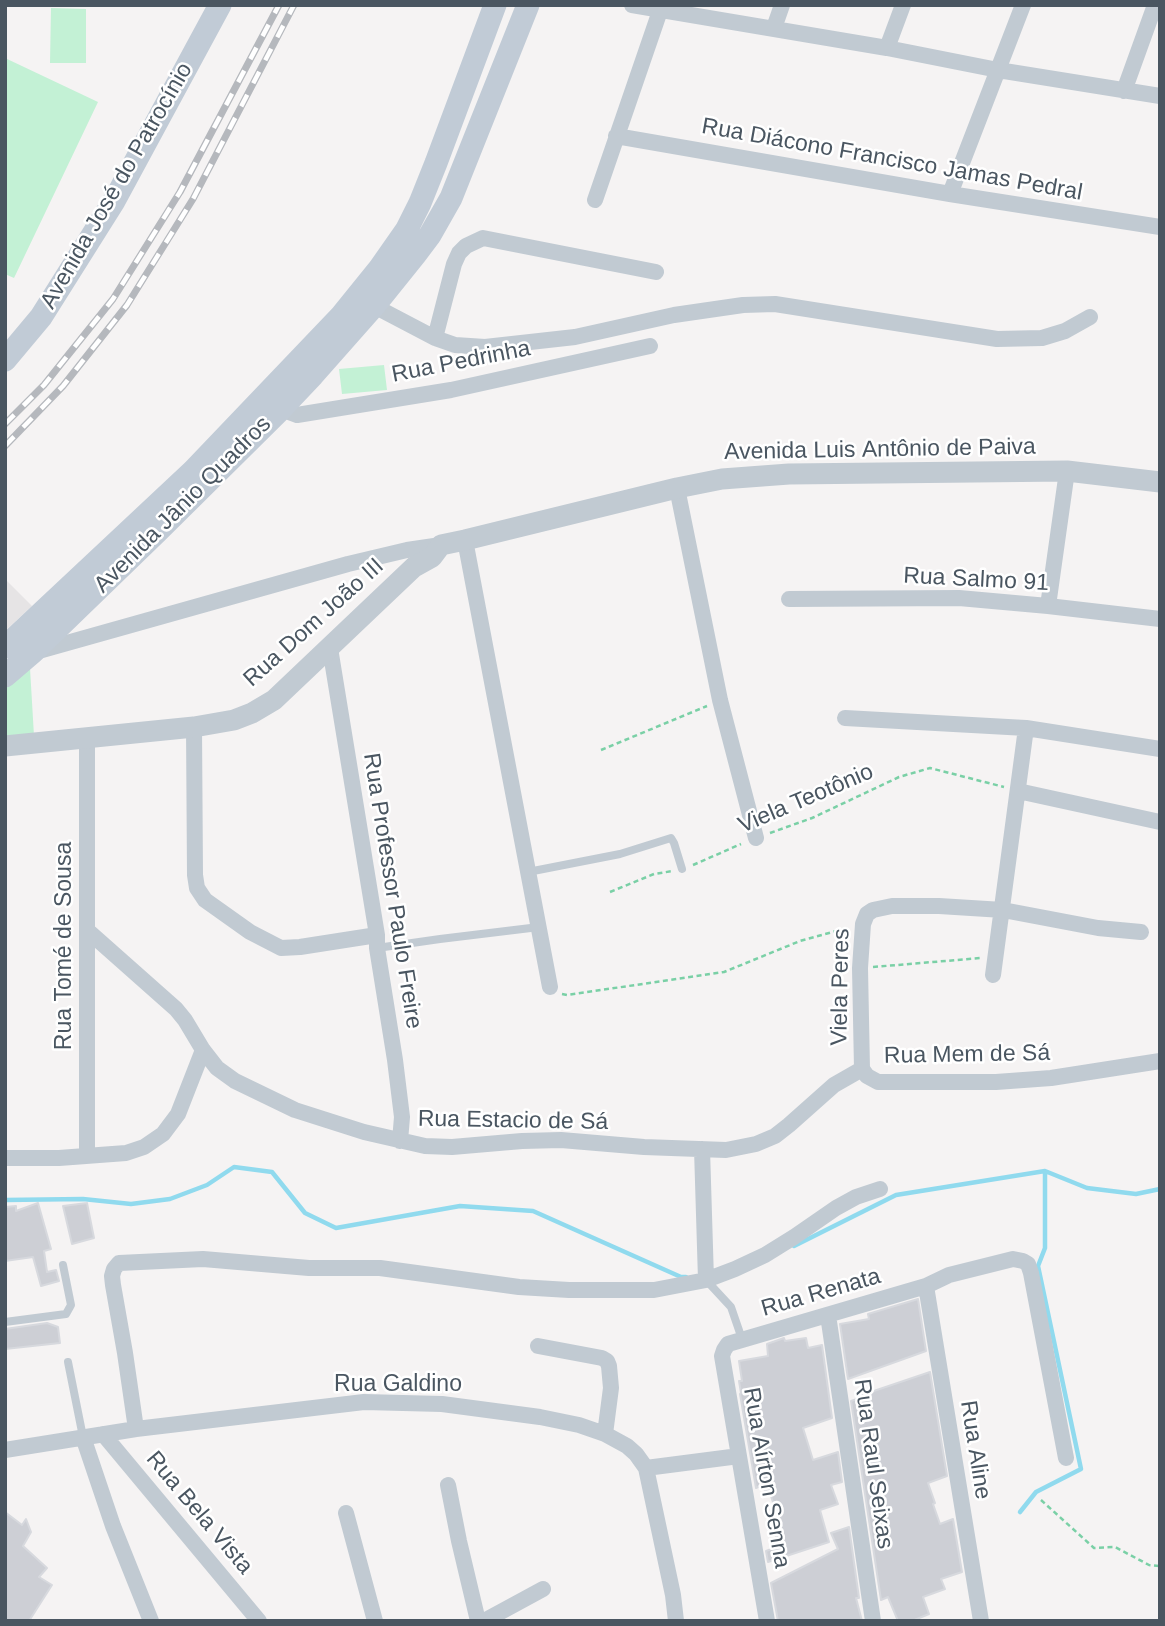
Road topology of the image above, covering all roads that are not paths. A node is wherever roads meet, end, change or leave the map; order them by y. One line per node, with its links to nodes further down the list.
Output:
1 (220, 5): 27 (main road, Avenida José do Patrocínio)
2 (495, 5): 18 (main road)
3 (528, 5): 19 (main road)
4 (632, 5): 9 (street)
5 (782, 5): 10 (street)
6 (903, 5): 11 (street)
7 (1023, 5): 12 (street)
8 (1155, 5): 13 (street)
9 (661, 7): 10 (street); 15 (street)
10 (774, 28): 11 (street)
11 (887, 48): 12 (street)
12 (998, 70): 13 (street); 16 (street)
13 (1124, 91): 14 (street)
14 (1160, 96)
15 (616, 136): 16 (street, Rua Diácono Francisco Jamas Pedral); 17 (street)
16 (950, 194): 20 (street, Rua Diácono Francisco Jamas Pedral)
17 (595, 200)
18 (416, 211): 19 (main road); 24 (main road)
19 (438, 221): 22 (main road)
20 (1160, 227)
21 (656, 272): 25 (street)
22 (373, 306): 24 (main road); 25 (street)
23 (1090, 317): 25 (street)
24 (348, 322): 28 (main road, Avenida Jânio Quadros); 37 (main road, Avenida Jânio Quadros)
25 (435, 338)
26 (650, 346): 28 (street, Rua Pedrinha)
27 (5, 360)
28 (281, 409): 39 (main road, Avenida Jânio Quadros)
29 (1067, 471): 30 (street, Avenida Luis Antônio de Paiva); 31 (street, Avenida Luis Antônio de Paiva); 35 (street)
30 (1160, 482)
31 (677, 488): 32 (street, Avenida Luis Antônio de Paiva); 49 (street)
32 (465, 540): 33 (street, Avenida Luis Antônio de Paiva); 51 (street)
33 (441, 545): 38 (street, Rua Dom João III); 39 (street)
34 (789, 599): 35 (street, Rua Salmo 91)
35 (1048, 606): 36 (street, Rua Salmo 91)
36 (1160, 619)
37 (5, 647)
38 (330, 648): 42 (street, Rua Dom João III); 56 (street, Rua Professor Paulo Freire)
39 (33, 652): 40 (main road, Avenida Jânio Quadros)
40 (5, 676)
41 (845, 718): 43 (street)
42 (194, 727): 44 (street, Rua Dom João III); 56 (street)
43 (1026, 728): 46 (street); 47 (street)
44 (87, 737): 45 (street, Rua Dom João III); 54 (street, Rua Tomé de Sousa)
45 (5, 746)
46 (1160, 749)
47 (1018, 791): 48 (street); 52 (street)
48 (1160, 822)
49 (756, 838)
50 (682, 869): 51 (lane)
51 (528, 872): 53 (street)
52 (1003, 910): 55 (street); 57 (street); 61 (street, Viela Peres)
53 (539, 928): 56 (lane); 58 (street)
54 (88, 931): 59 (street, Rua Estacio de Sá); 64 (street, Rua Tomé de Sousa)
55 (1141, 932)
56 (377, 942): 62 (street, Rua Professor Paulo Freire)
57 (993, 975)
58 (550, 987)
59 (203, 1050): 62 (street, Rua Estacio de Sá); 64 (street)
60 (1160, 1061): 61 (street, Rua Mem de Sá)
61 (862, 1069): 63 (street, Rua Estacio de Sá)
62 (400, 1141): 63 (street, Rua Estacio de Sá)
63 (702, 1149): 68 (street)
64 (87, 1156): 65 (street)
65 (5, 1158)
66 (880, 1189): 68 (street)
67 (63, 1265): 71 (lane)
68 (706, 1280): 72 (lane); 75 (street)
69 (926, 1286): 70 (street, Rua Renata); 81 (street, Rua Renata); 93 (street, Rua Aline)
70 (828, 1315): 72 (street, Rua Renata); 92 (street, Rua Raul Seixas)
71 (5, 1322)
72 (735, 1342): 80 (street, Rua Aírton Senna)
73 (538, 1346): 77 (street)
74 (68, 1362): 78 (lane)
75 (136, 1429): 76 (street, Rua Galdino); 77 (street, Rua Galdino)
76 (103, 1434): 78 (street, Rua Galdino); 87 (street, Rua Bela Vista)
77 (605, 1434): 82 (street, Rua Galdino)
78 (83, 1437): 79 (street, Rua Galdino); 86 (street)
79 (5, 1450)
80 (739, 1456): 82 (street); 91 (street, Rua Aírton Senna)
81 (1066, 1458)
82 (646, 1468): 90 (street)
83 (448, 1485): 89 (street)
84 (346, 1513): 88 (street)
85 (543, 1589): 89 (street)
86 (151, 1621)
87 (259, 1621)
88 (375, 1621)
89 (481, 1621)
90 (676, 1621)
91 (767, 1621)
92 (873, 1621)
93 (981, 1621)

